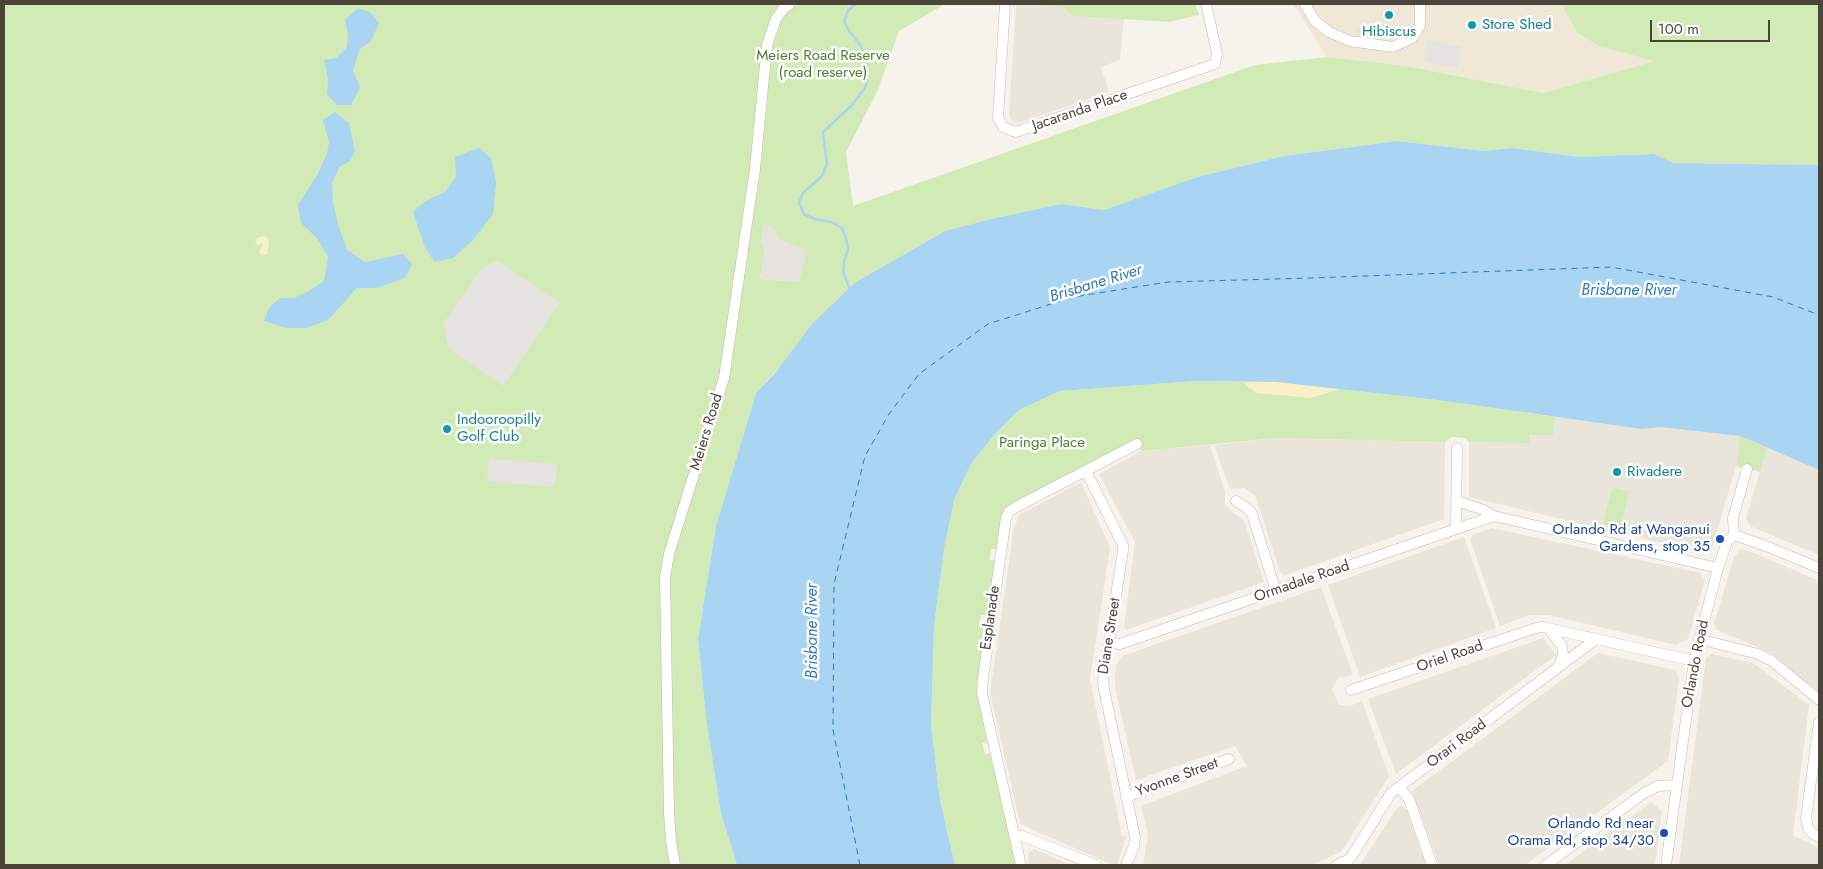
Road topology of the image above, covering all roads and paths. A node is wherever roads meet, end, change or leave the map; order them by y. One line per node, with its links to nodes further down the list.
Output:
1 (790, 4): 33 (street, Meiers Road)
2 (1005, 4): 3 (street, Jacaranda Place)
3 (1206, 4)
4 (1305, 4): 5 (street)
5 (1420, 4)
6 (1137, 444): 9 (street, Esplanade)
7 (1457, 448): 11 (street)
8 (1747, 469): 14 (street, Orlando Road)
9 (1086, 471): 21 (street, Diane Street); 31 (street, Esplanade)
10 (1236, 501): 17 (street)
11 (1457, 501): 12 (street); 13 (street)
12 (1494, 516): 13 (street, Ormadale Road); 15 (street)
13 (1456, 528): 17 (street, Ormadale Road)
14 (1734, 535): 15 (street, Orlando Road); 16 (street)
15 (1718, 568): 20 (street, Orlando Road)
16 (1819, 568)
17 (1276, 591): 21 (street, Ormadale Road)
18 (1549, 629): 19 (street, Oriel Road); 23 (street); 24 (street, Oriel Road)
19 (1596, 639): 22 (street, Oriel Road); 23 (street, Orari Road)
20 (1699, 639): 22 (street, Orlando Road); 25 (street)
21 (1109, 643): 30 (street, Diane Street)
22 (1694, 661): 28 (street, Orlando Road)
23 (1558, 666): 29 (street, Orari Road)
24 (1350, 690)
25 (1819, 700)
26 (1819, 722): 32 (street)
27 (1229, 759): 30 (street, Yvonne Street)
28 (1676, 785): 39 (street); 40 (street, Orlando Road)
29 (1399, 788): 37 (street, Orari Road); 38 (street)
30 (1126, 797): 36 (street, Diane Street)
31 (1015, 836): 34 (street, Esplanade); 35 (street)
32 (1819, 837)
33 (675, 865)
34 (1021, 865)
35 (1096, 865)
36 (1126, 865)
37 (1337, 865)
38 (1432, 865)
39 (1546, 865)
40 (1666, 865)

